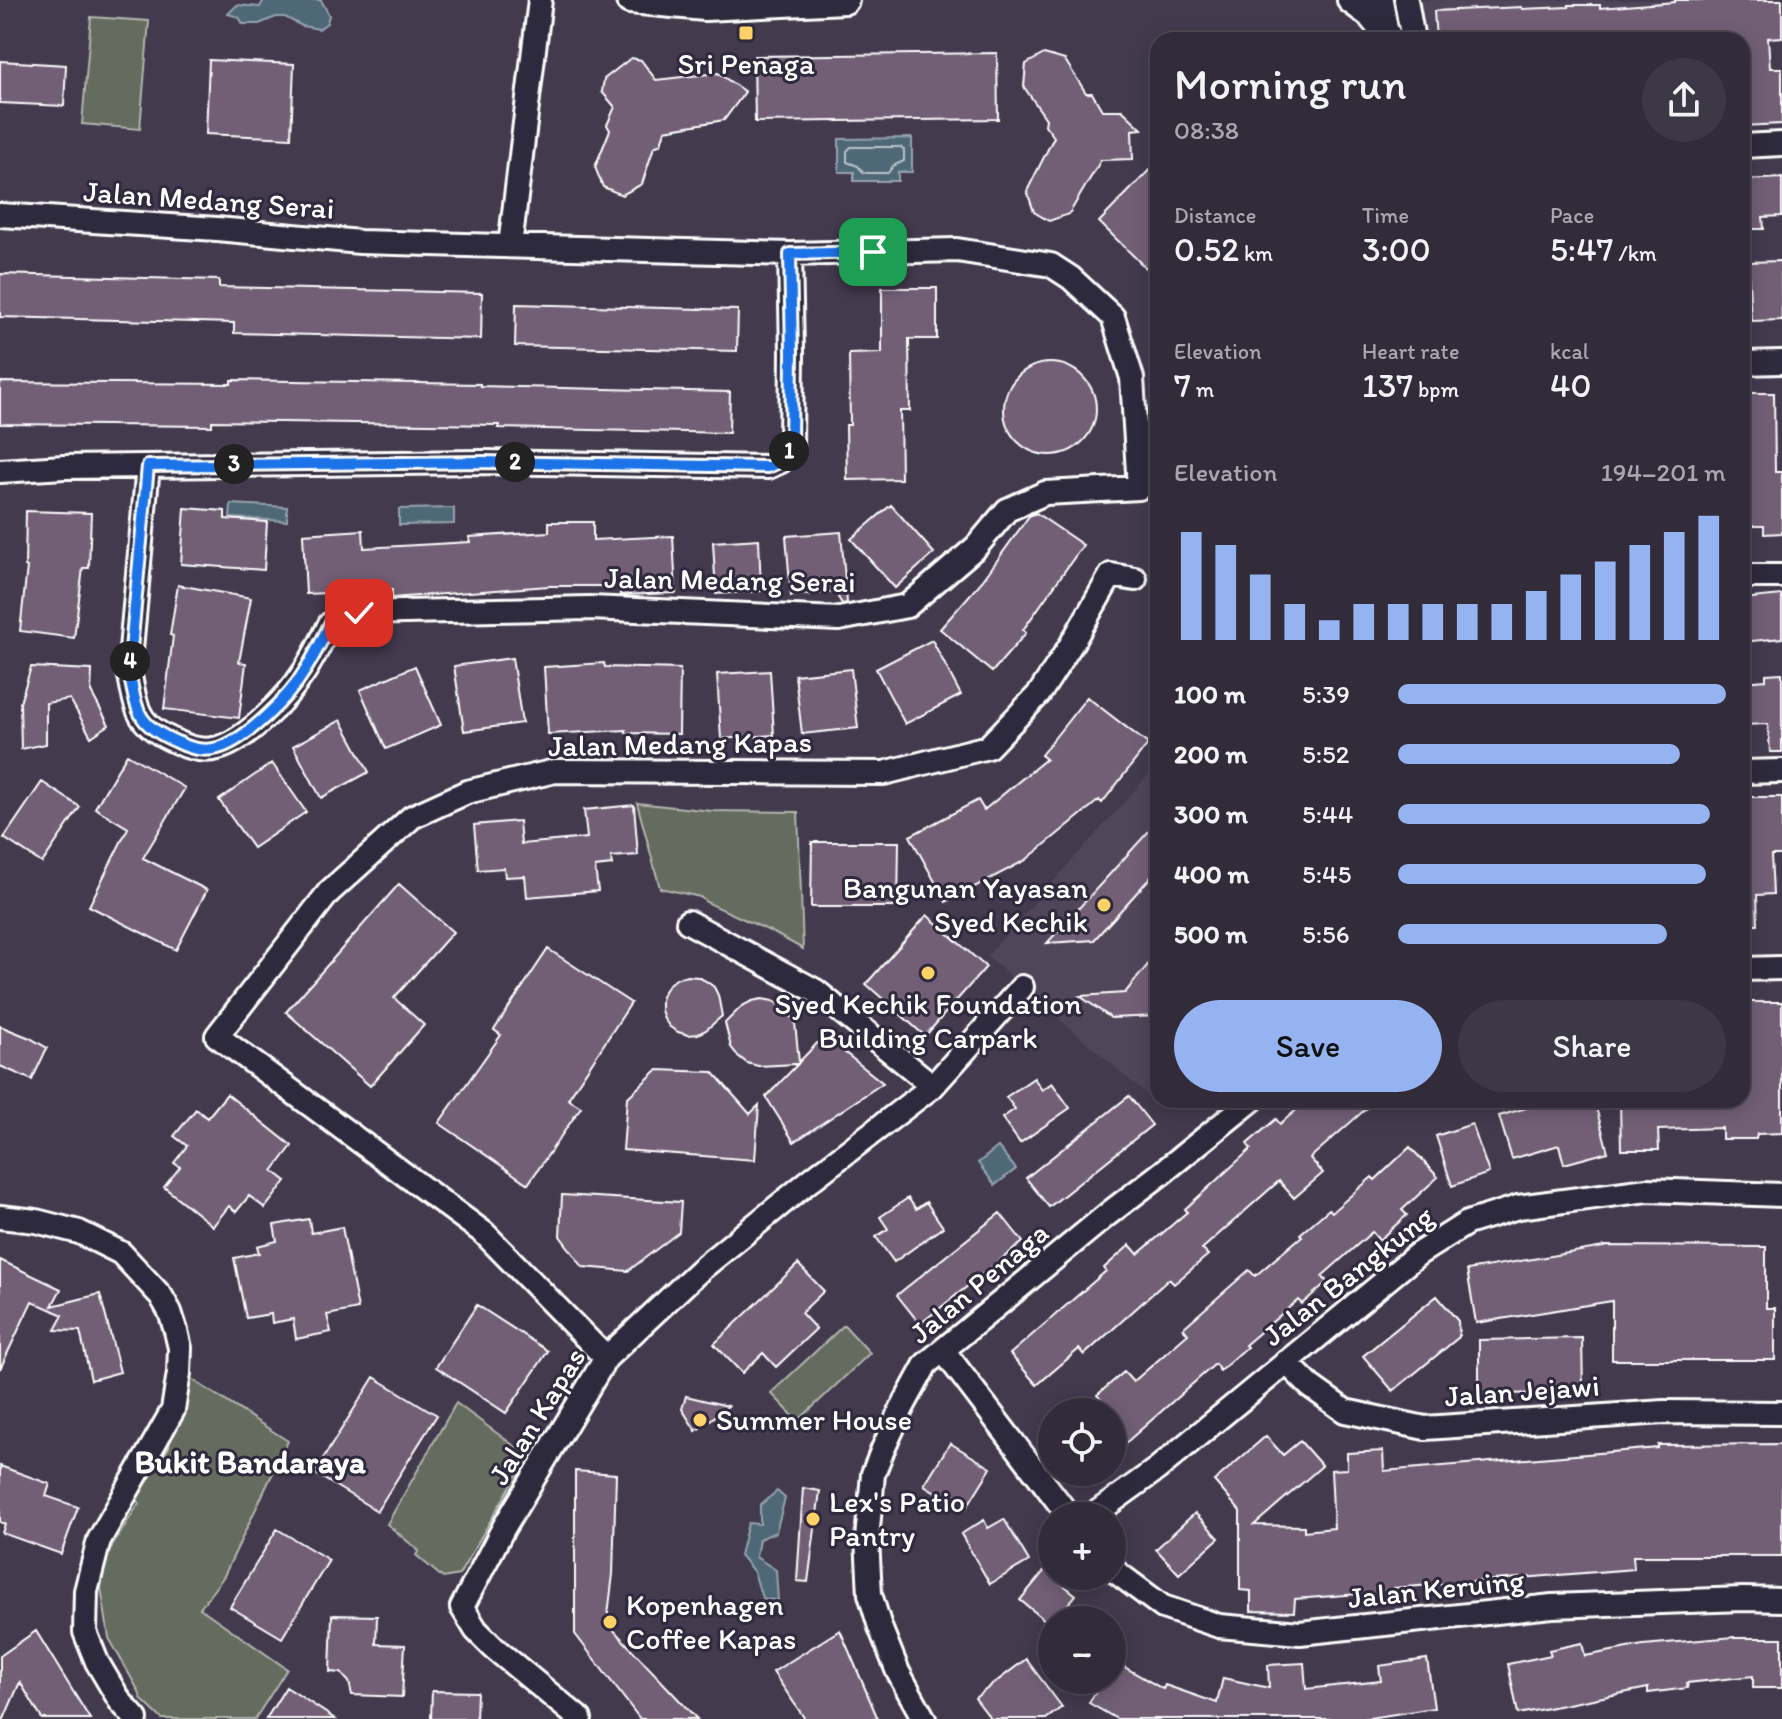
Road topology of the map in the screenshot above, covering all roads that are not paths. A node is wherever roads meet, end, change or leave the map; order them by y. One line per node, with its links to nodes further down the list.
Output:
1 (540, 0): 13 (street)
2 (630, 0): 3 (main road)
3 (845, 0)
4 (1351, 0): 7 (main road)
5 (1381, 0): 8 (street)
6 (1406, 0): 9 (street)
7 (1390, 32)
8 (1394, 32)
9 (1398, 32)
10 (1782, 144): 11 (street)
11 (1750, 146)
12 (0, 215): 13 (street, Jalan Medang Serai)
13 (510, 246): 14 (street, Jalan Medang Serai)
14 (790, 254): 17 (street); 17 (street, Jalan Medang Serai)
15 (1782, 362): 16 (street)
16 (1750, 363)
17 (148, 466): 18 (street)
18 (0, 471)
19 (1750, 576): 20 (street)
20 (1782, 576)
21 (1135, 579): 33 (street, Jalan Medang Kapas)
22 (1782, 771): 23 (street)
23 (1750, 772)
24 (688, 922): 28 (street)
25 (1782, 968): 26 (street)
26 (1750, 969)
27 (1022, 987): 28 (street, Jalan Kapas)
28 (933, 1086): 33 (street, Jalan Kapas)
29 (1242, 1108): 32 (street, Jalan Penaga)
30 (1782, 1195): 34 (street, Jalan Bangkung)
31 (0, 1217): 40 (street)
32 (943, 1350): 36 (street); 42 (street, Jalan Penaga)
33 (606, 1358): 41 (street, Jalan Kapas)
34 (1286, 1362): 35 (street, Jalan Jejawi); 37 (street, Jalan Bangkung)
35 (1782, 1413)
36 (1058, 1502)
37 (1111, 1502)
38 (1126, 1579): 39 (street, Jalan Keruing)
39 (1782, 1600)
40 (136, 1719)
41 (580, 1719)
42 (924, 1719)

